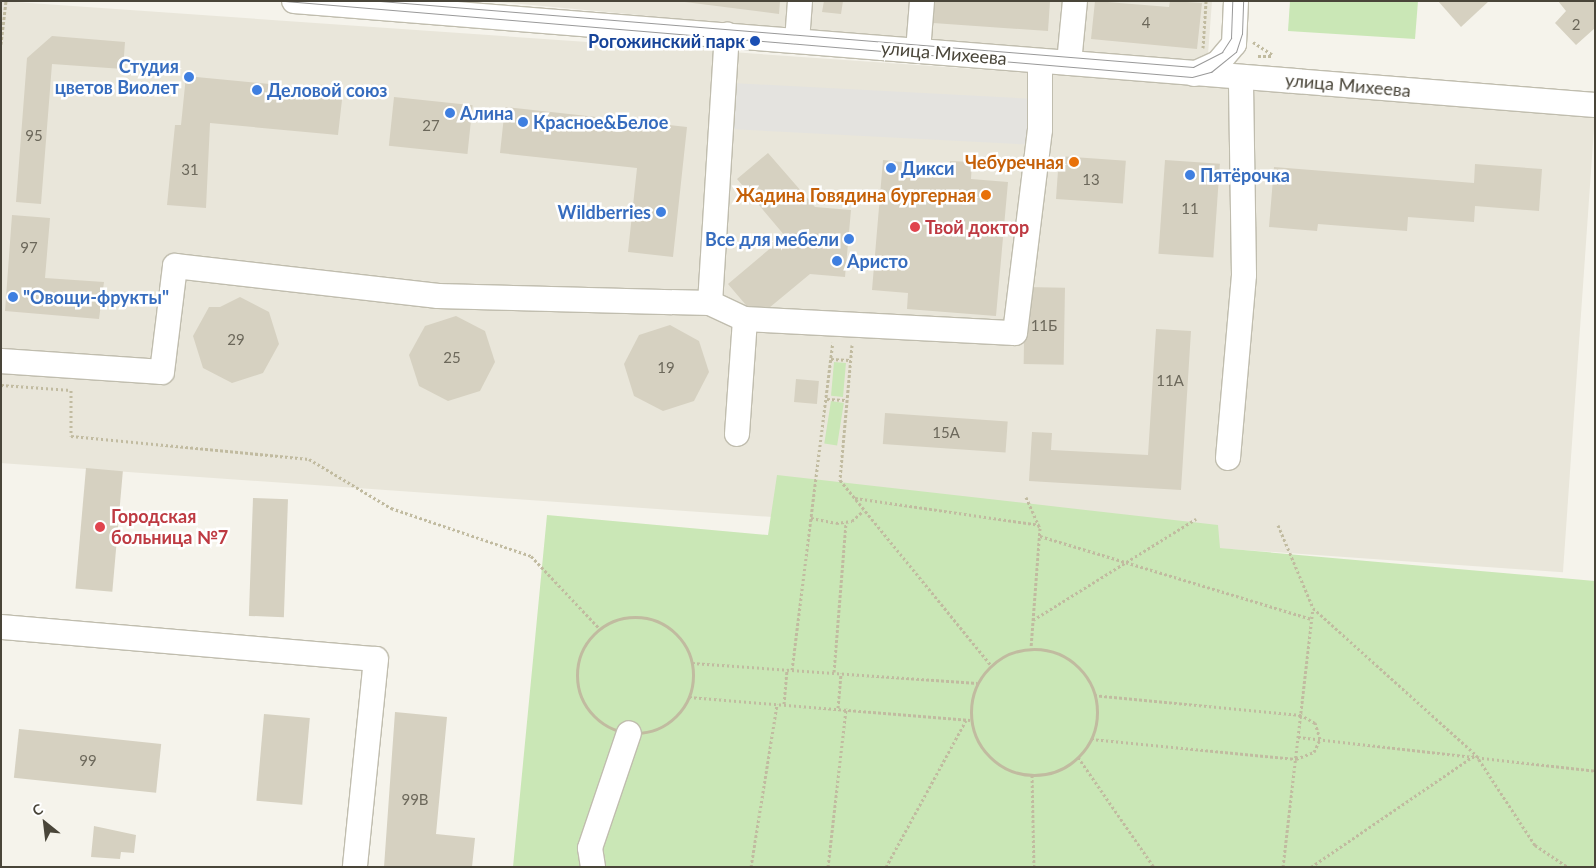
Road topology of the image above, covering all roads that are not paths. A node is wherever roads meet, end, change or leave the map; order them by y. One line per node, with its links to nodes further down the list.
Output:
1 (294, 1): 6 (street, улица Михеева)
2 (800, 1): 7 (street)
3 (922, 1): 8 (street)
4 (1075, 1): 10 (street)
5 (1236, 1): 11 (street)
6 (727, 35): 7 (street, улица Михеева); 14 (street)
7 (797, 41): 8 (street, улица Михеева)
8 (918, 51): 9 (street, улица Михеева)
9 (1040, 61): 10 (street, улица Михеева); 15 (street)
10 (1069, 63): 11 (street, улица Михеева)
11 (1198, 65): 12 (street, улица Михеева)
12 (1241, 78): 13 (street, улица Михеева); 18 (street)
13 (1595, 105)
14 (710, 303): 15 (street); 16 (street)
15 (745, 319): 17 (street)
16 (1, 361)
17 (737, 434)
18 (1228, 458)
19 (1, 627): 21 (street)
20 (629, 733): 22 (street)
21 (355, 867)
22 (593, 867)

